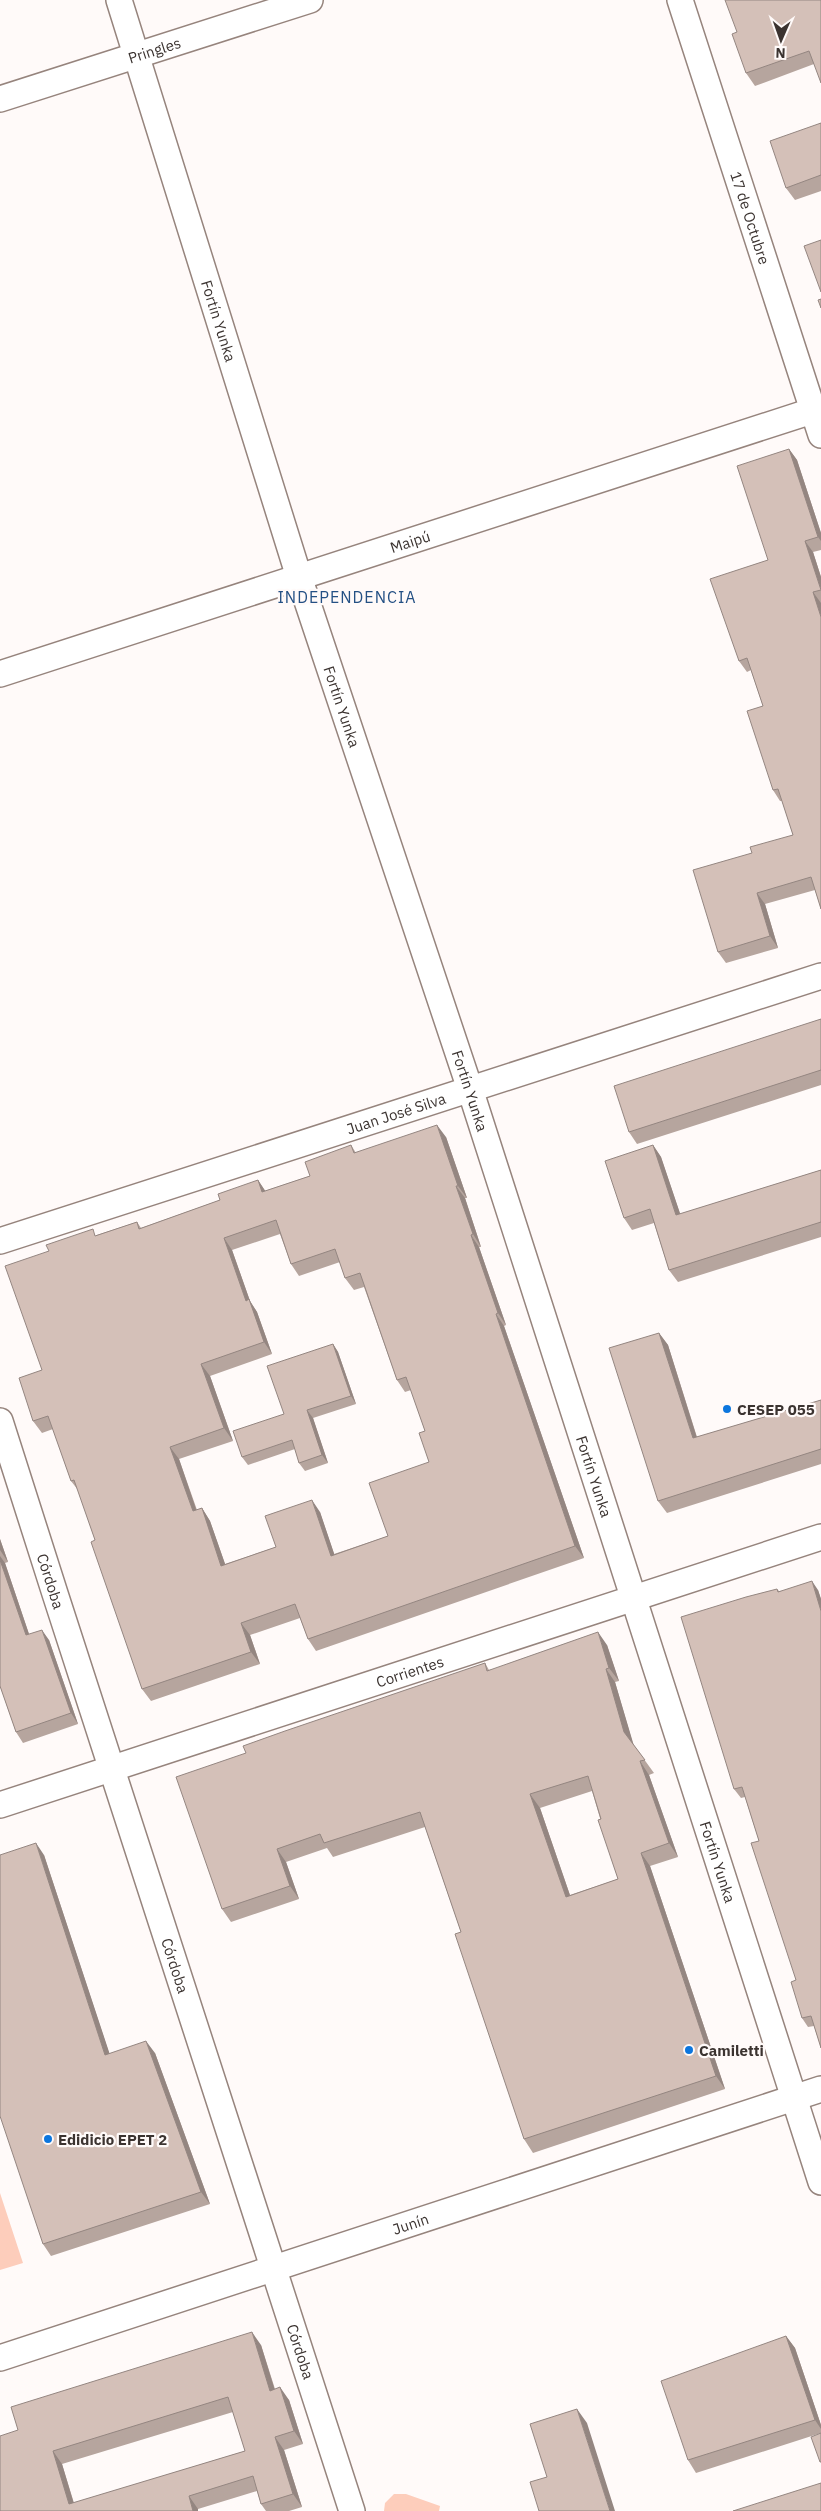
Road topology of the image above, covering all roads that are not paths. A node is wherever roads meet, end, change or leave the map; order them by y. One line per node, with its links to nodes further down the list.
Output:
1 (119, 0): 4 (street, Fortín Yunka)
2 (310, 0): 4 (street, Pringles)
3 (680, 0): 6 (street, 17 de Octubre)
4 (138, 55): 5 (street, Pringles); 8 (street, Fortín Yunka)
5 (0, 99)
6 (817, 410): 7 (street, 17 de Octubre); 8 (street, Maipú)
7 (821, 435)
8 (299, 577): 9 (street, Maipú); 11 (street, Fortín Yunka)
9 (0, 674)
10 (821, 976): 11 (street, Juan José Silva)
11 (470, 1090): 12 (street, Juan José Silva); 15 (street, Fortín Yunka)
12 (0, 1241)
13 (0, 1421): 16 (street, Córdoba)
14 (821, 1537): 15 (street, Corrientes)
15 (632, 1597): 16 (street, Corrientes); 19 (street, Fortín Yunka)
16 (110, 1770): 17 (street, Corrientes); 21 (street, Córdoba)
17 (0, 1806)
18 (821, 2089): 19 (street, Junín)
19 (794, 2098): 20 (street, Fortín Yunka); 21 (street, Junín)
20 (821, 2182)
21 (275, 2270): 22 (street, Junín); 23 (street, Córdoba)
22 (0, 2358)
23 (352, 2511)

